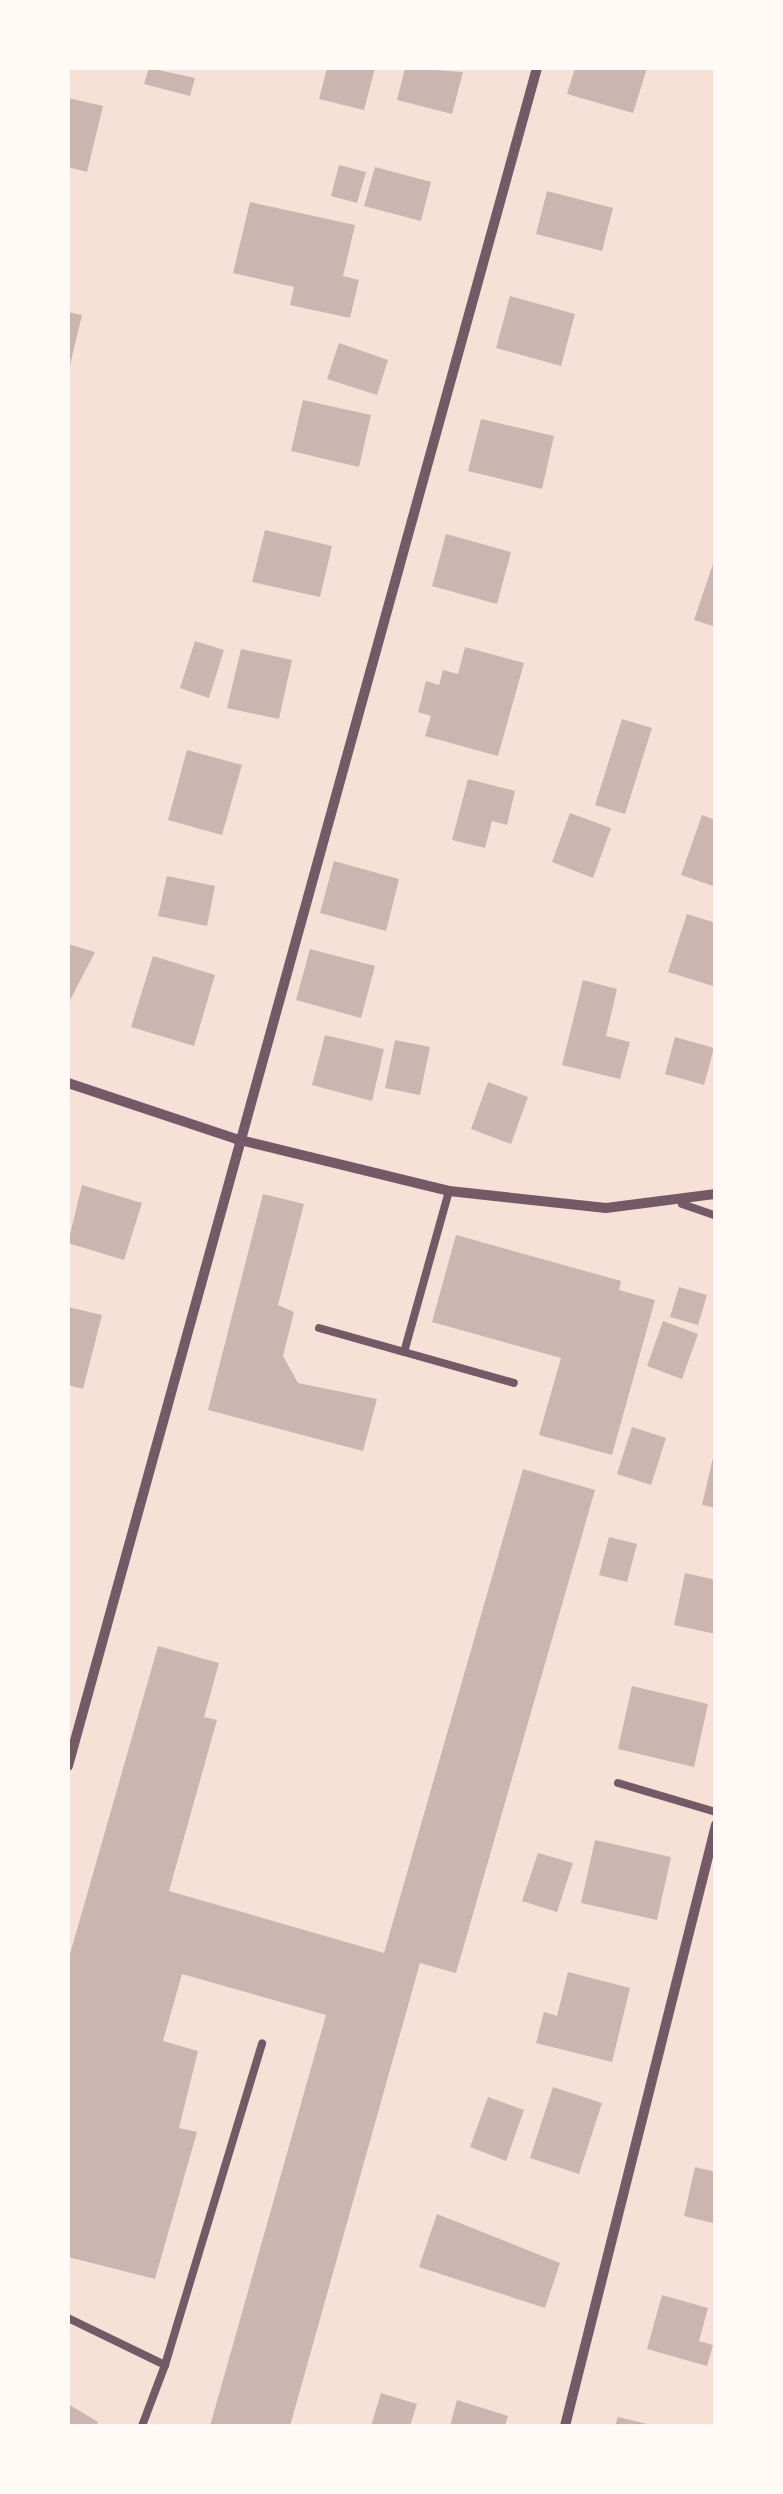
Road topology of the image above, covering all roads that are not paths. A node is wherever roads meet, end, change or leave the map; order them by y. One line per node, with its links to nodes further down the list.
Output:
1 (536, 68): 3 (street)
2 (68, 1083): 3 (street)
3 (236, 1139): 4 (street); 11 (street)
4 (449, 1190): 6 (street); 9 (lane)
5 (716, 1194): 6 (street)
6 (682, 1204): 7 (lane)
7 (716, 1216)
8 (319, 1328): 9 (lane)
9 (404, 1352): 10 (lane)
10 (514, 1382)
11 (68, 1766)
12 (618, 1783): 13 (lane)
13 (716, 1812)
14 (716, 1826): 19 (street)
15 (262, 2043): 17 (lane)
16 (68, 2318): 17 (lane)
17 (165, 2365): 18 (lane)
18 (142, 2426)
19 (565, 2426)

